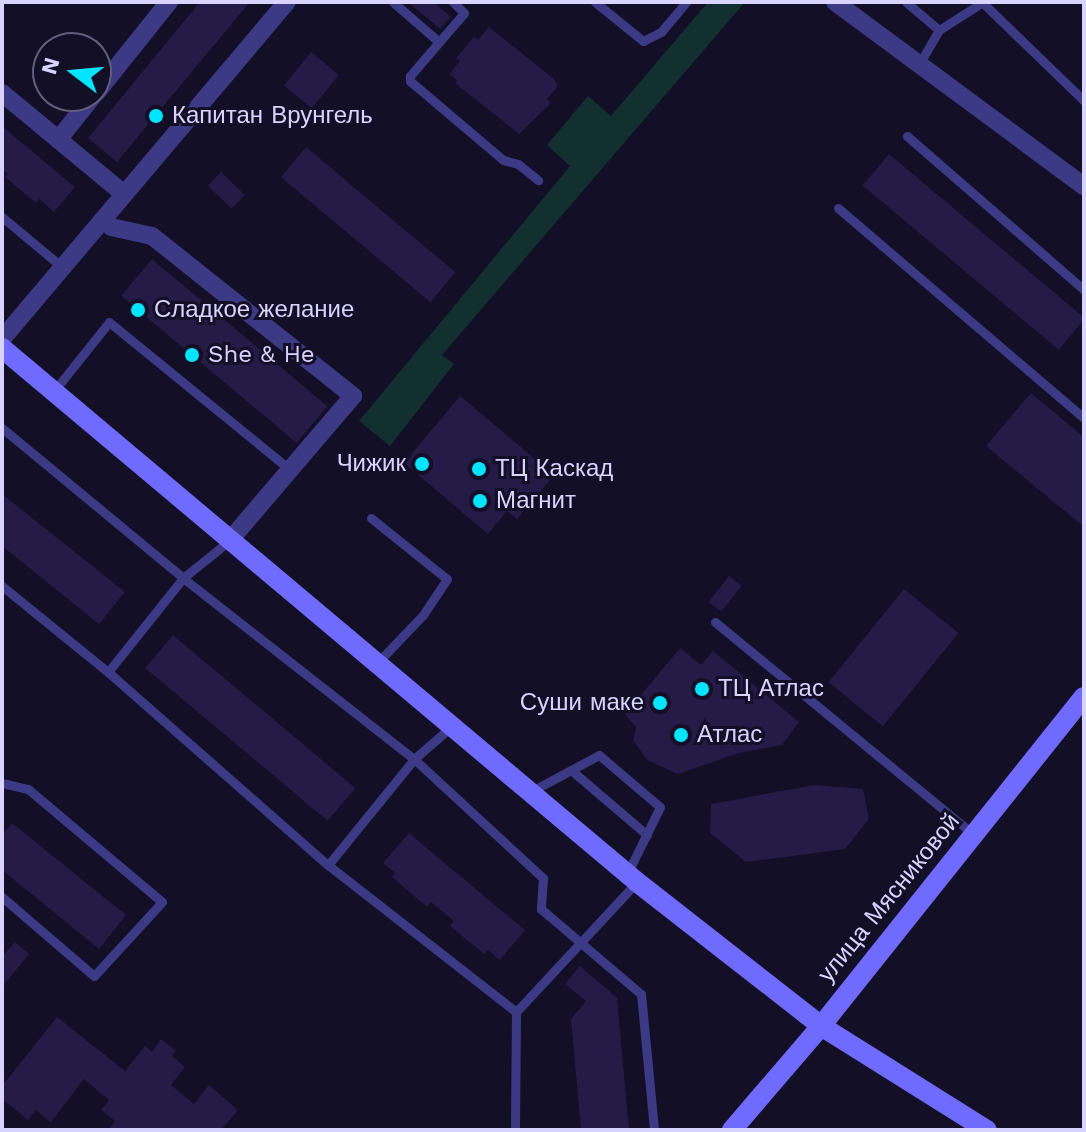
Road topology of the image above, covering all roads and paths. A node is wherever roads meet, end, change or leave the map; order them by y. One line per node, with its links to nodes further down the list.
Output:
1 (169, 2): 13 (street)
2 (287, 2): 21 (street)
3 (393, 2): 11 (lane)
4 (453, 2): 11 (lane)
5 (595, 2): 6 (lane)
6 (686, 2)
7 (835, 2): 12 (street)
8 (906, 2): 10 (lane)
9 (983, 2): 10 (lane); 15 (lane)
10 (939, 30): 12 (lane)
11 (439, 42): 19 (lane)
12 (918, 66): 20 (street)
13 (112, 73)
14 (2, 93): 18 (street)
15 (1084, 101)
16 (81, 112): 18 (street)
17 (907, 136): 26 (lane)
18 (58, 140): 21 (street)
19 (538, 180)
20 (1084, 186)
21 (124, 194): 25 (street)
22 (838, 208): 30 (lane)
23 (2, 217): 25 (lane)
24 (111, 227): 32 (street)
25 (62, 267): 27 (street)
26 (1084, 290)
27 (2, 339)
28 (2, 348): 29 (street)
29 (54, 391): 32 (lane); 34 (street)
30 (1084, 418)
31 (2, 428): 35 (lane)
32 (292, 471): 34 (street)
33 (371, 518): 38 (lane)
34 (229, 541): 35 (lane); 38 (street)
35 (183, 578): 39 (lane); 42 (lane)
36 (2, 586): 39 (lane)
37 (715, 622): 47 (lane)
38 (376, 664): 41 (street)
39 (108, 672): 48 (lane)
40 (1084, 697): 47 (street, улица Мясниковой)
41 (451, 727): 42 (lane); 45 (street)
42 (414, 759): 48 (lane); 51 (lane)
43 (571, 770): 45 (lane); 46 (lane); 46 (lane)
44 (2, 783): 50 (lane)
45 (529, 792): 49 (street)
46 (647, 835): 49 (lane)
47 (974, 835): 53 (street, улица Мясниковой)
48 (328, 865): 52 (lane)
49 (632, 878): 51 (lane); 53 (street)
50 (2, 897)
51 (581, 941): 52 (lane); 55 (lane)
52 (516, 1012): 54 (lane)
53 (821, 1026): 56 (street, улица Мясниковой); 57 (street)
54 (515, 1130)
55 (654, 1130)
56 (732, 1130)
57 (987, 1130)

